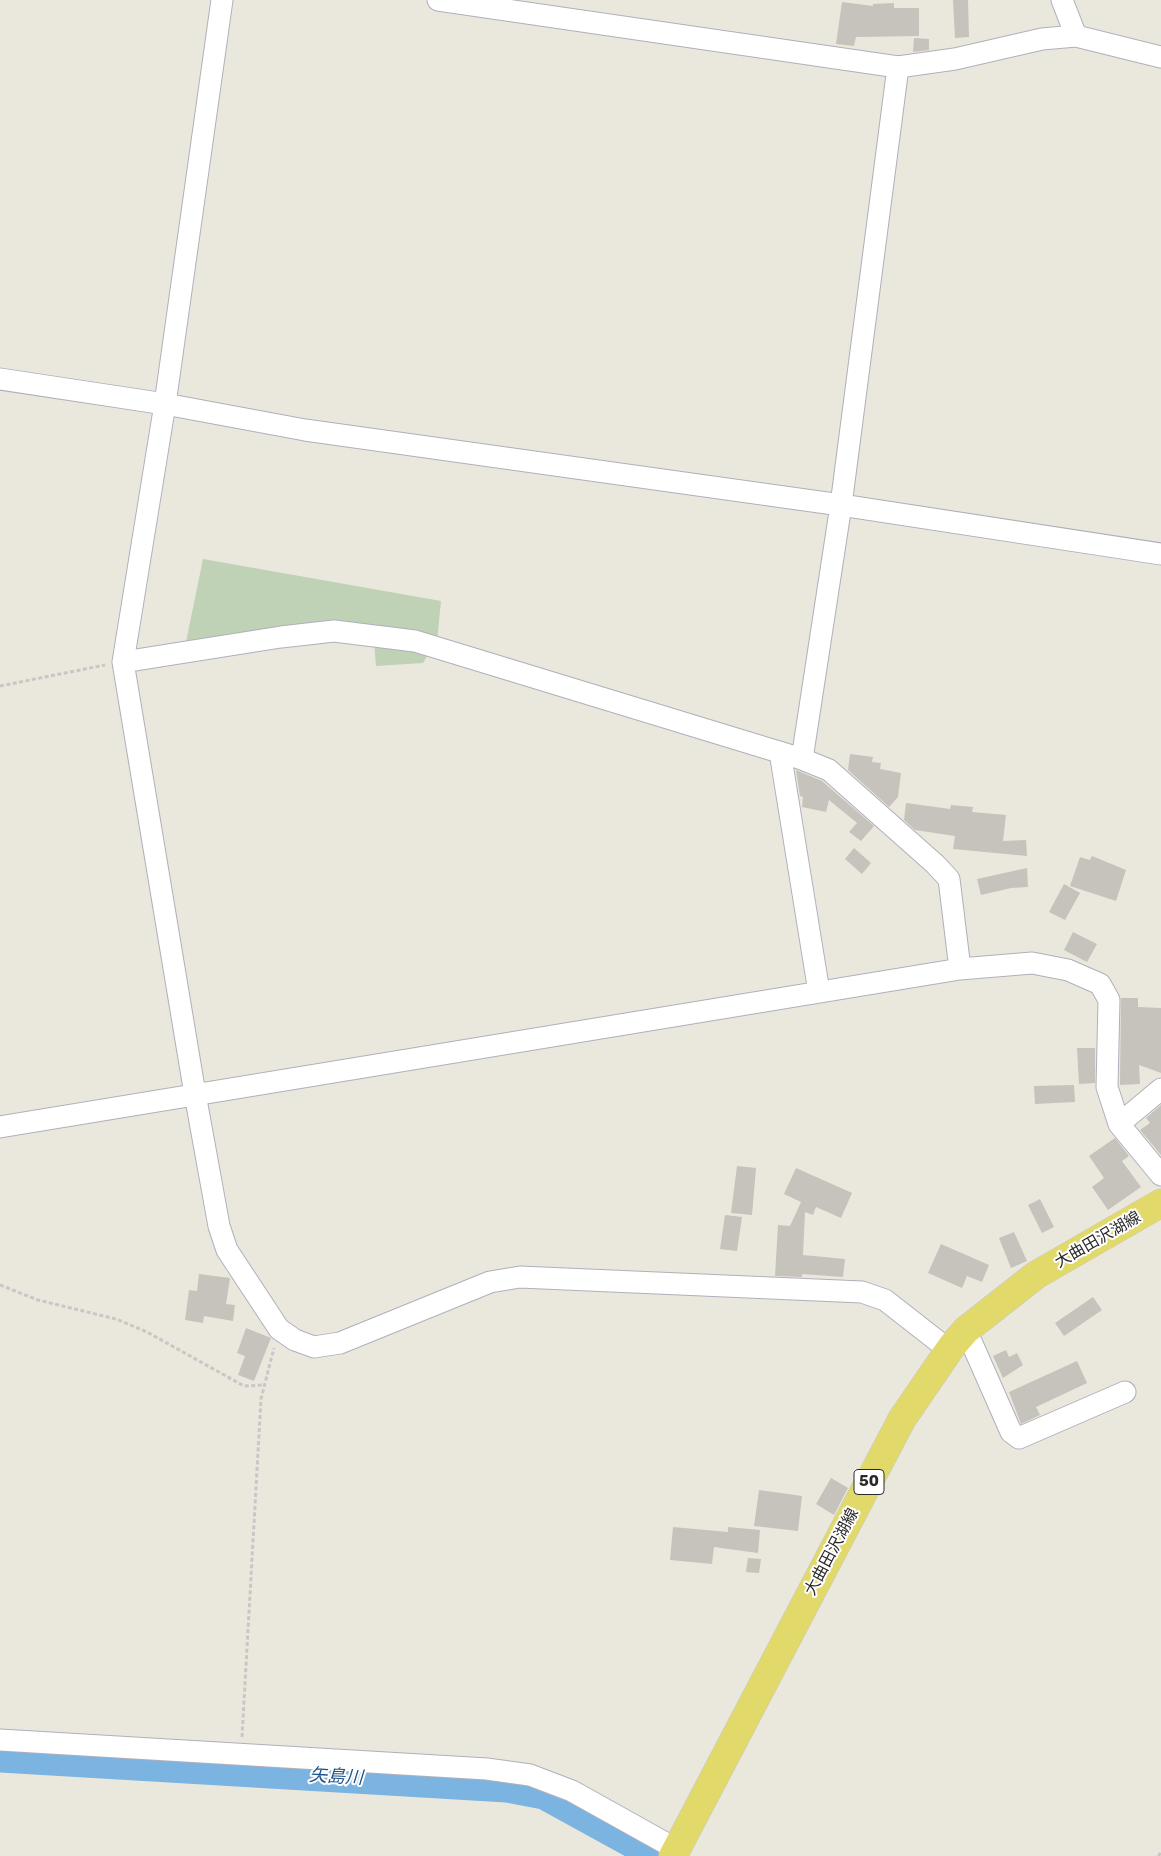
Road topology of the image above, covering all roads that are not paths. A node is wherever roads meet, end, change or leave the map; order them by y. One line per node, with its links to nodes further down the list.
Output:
1 (222, 0): 8 (street)
2 (438, 0): 6 (street)
3 (1062, 0): 4 (street)
4 (1076, 36): 5 (street); 6 (street)
5 (1161, 57)
6 (898, 67): 9 (street)
7 (0, 380): 8 (street)
8 (165, 404): 9 (street); 11 (street)
9 (841, 505): 10 (street); 13 (street)
10 (1161, 554)
11 (123, 662): 12 (street); 17 (street)
12 (780, 752): 13 (street); 15 (street)
13 (802, 759): 14 (street)
14 (960, 968): 15 (street); 18 (street)
15 (820, 992): 17 (street)
16 (1161, 1089): 18 (street)
17 (195, 1094): 19 (street); 23 (street)
18 (1120, 1124): 20 (street)
19 (0, 1127)
20 (1161, 1175)
21 (1161, 1203): 22 (main road, 大曲田沢湖線 / 50)
22 (966, 1330): 23 (main road, 大曲田沢湖線 / 50); 24 (street)
23 (948, 1350): 26 (main road, 大曲田沢湖線 / 50)
24 (1125, 1392)
25 (0, 1740): 26 (street)
26 (674, 1853)

